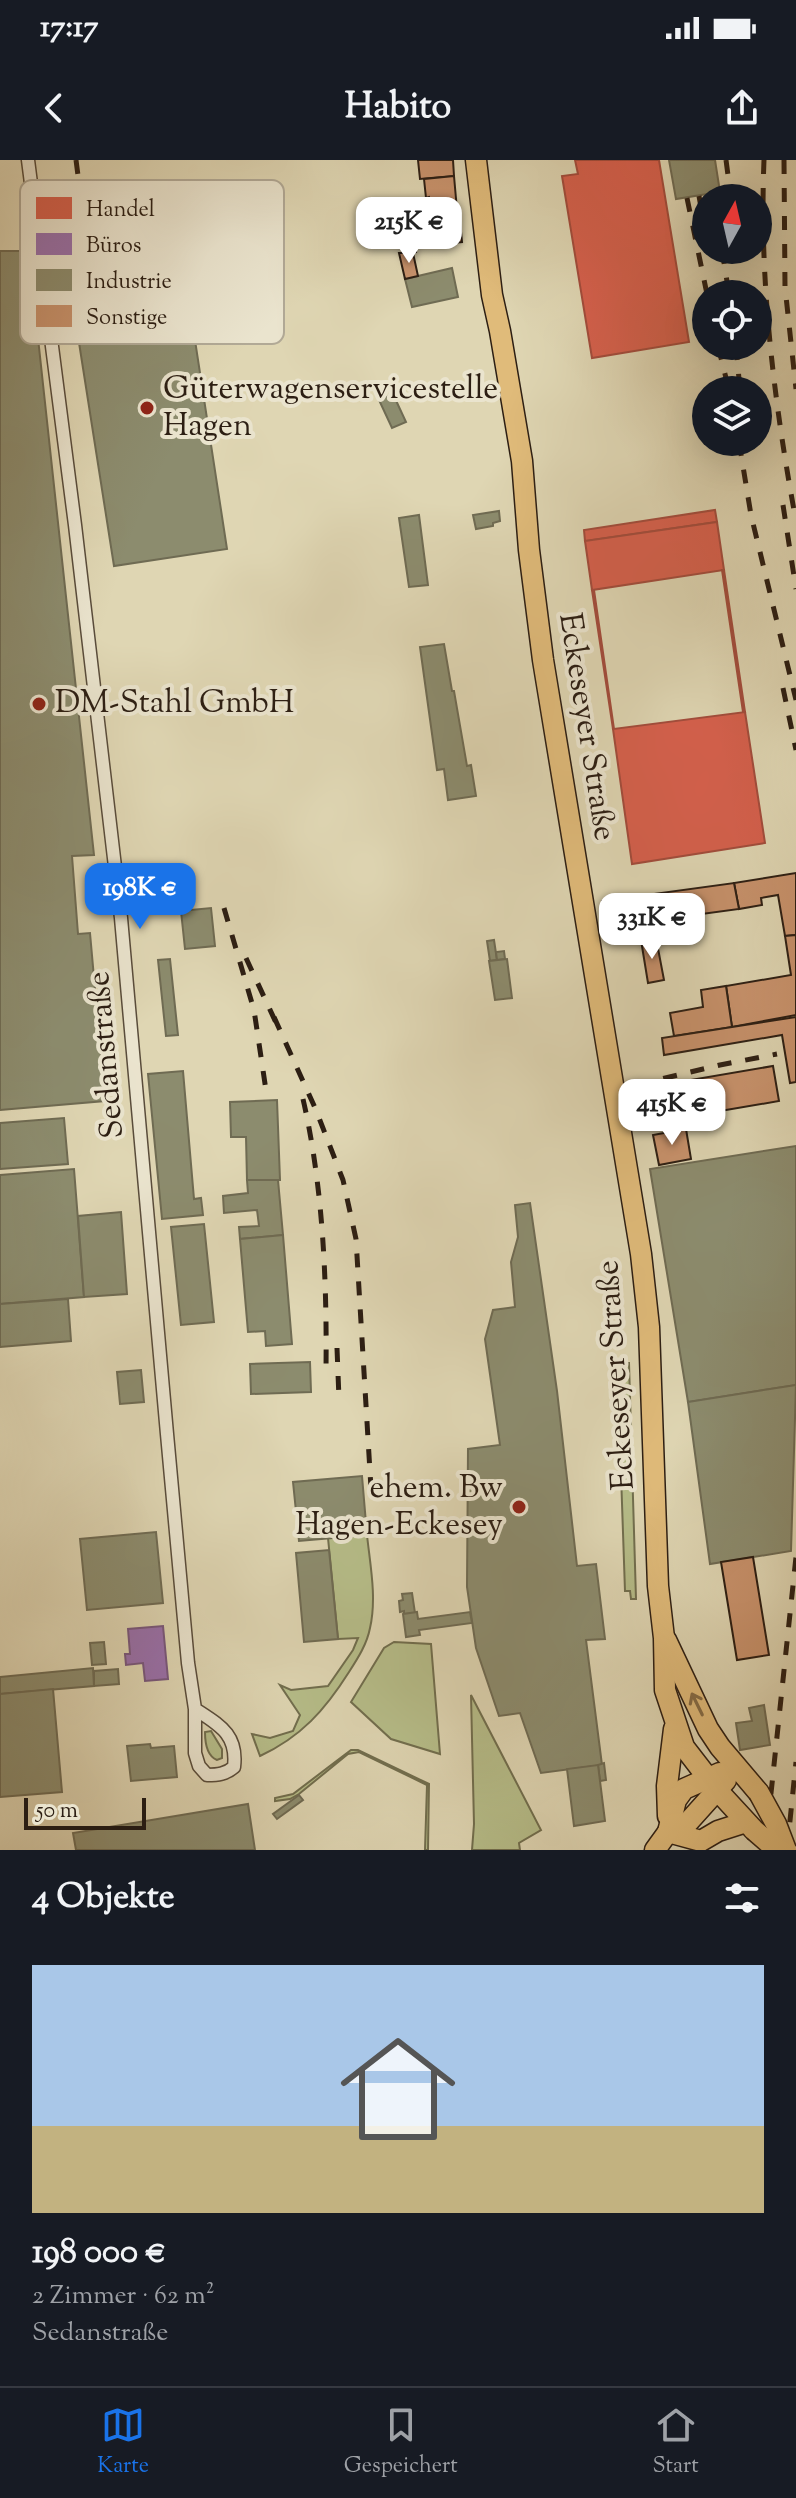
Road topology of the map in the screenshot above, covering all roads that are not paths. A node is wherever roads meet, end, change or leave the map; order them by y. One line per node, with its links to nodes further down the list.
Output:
1 (28, 160): 3 (street, Sedanstraße)
2 (476, 160): 5 (main road, Eckeseyer Straße)
3 (31, 180)
4 (52, 344): 6 (street, Sedanstraße)
5 (664, 1638): 7 (main road, Eckeseyer Straße); 8 (main road, Eckeseyer Straße, one-way to 5)
6 (195, 1709): 6 (street, Sedanstraße)
7 (674, 1725): 9 (main road, Eckeseyer Straße); 11 (main road)
8 (735, 1766): 9 (main road); 14 (main road, Eckeseyer Straße, bridge)
9 (713, 1784): 10 (main road, Eckeseyer Straße); 11 (main road)
10 (750, 1826): 11 (main road); 13 (main road, Eckeseyer Straße, bridge)
11 (668, 1832): 12 (main road)
12 (655, 1850)
13 (777, 1850)
14 (786, 1850)

